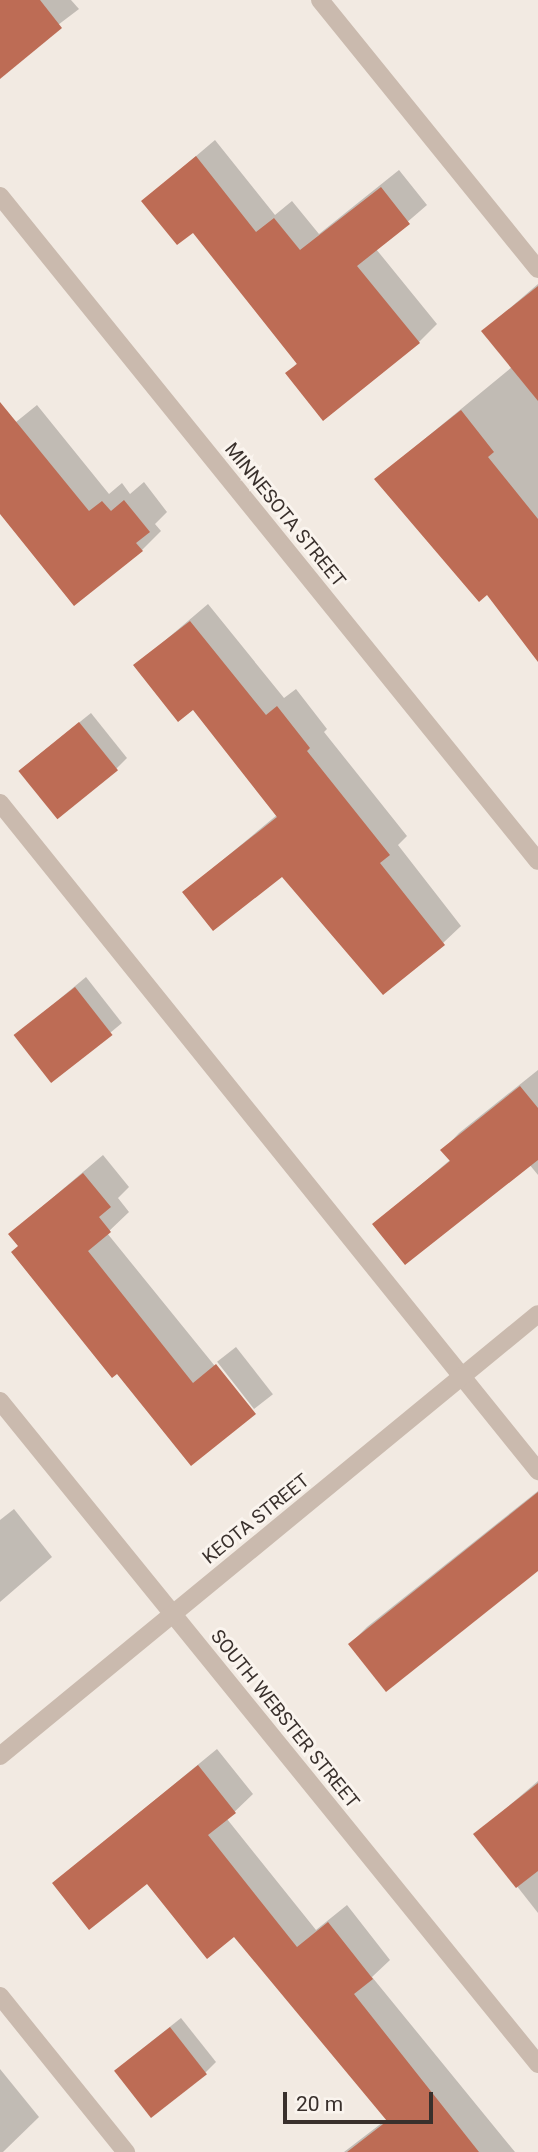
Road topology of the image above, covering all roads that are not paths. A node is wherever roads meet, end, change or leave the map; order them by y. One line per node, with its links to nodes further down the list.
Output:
1 (320, 0): 3 (street)
2 (0, 196): 5 (street, MINNESOTA STREET)
3 (538, 269)
4 (0, 803): 7 (street)
5 (538, 860)
6 (538, 1314): 7 (street, KEOTA STREET)
7 (461, 1378): 9 (street); 10 (street, KEOTA STREET)
8 (0, 1401): 10 (street, SOUTH WEBSTER STREET)
9 (538, 1471)
10 (173, 1615): 11 (street, KEOTA STREET); 13 (street, SOUTH WEBSTER STREET)
11 (0, 1756)
12 (0, 1996): 14 (street)
13 (538, 2064)
14 (126, 2152)

